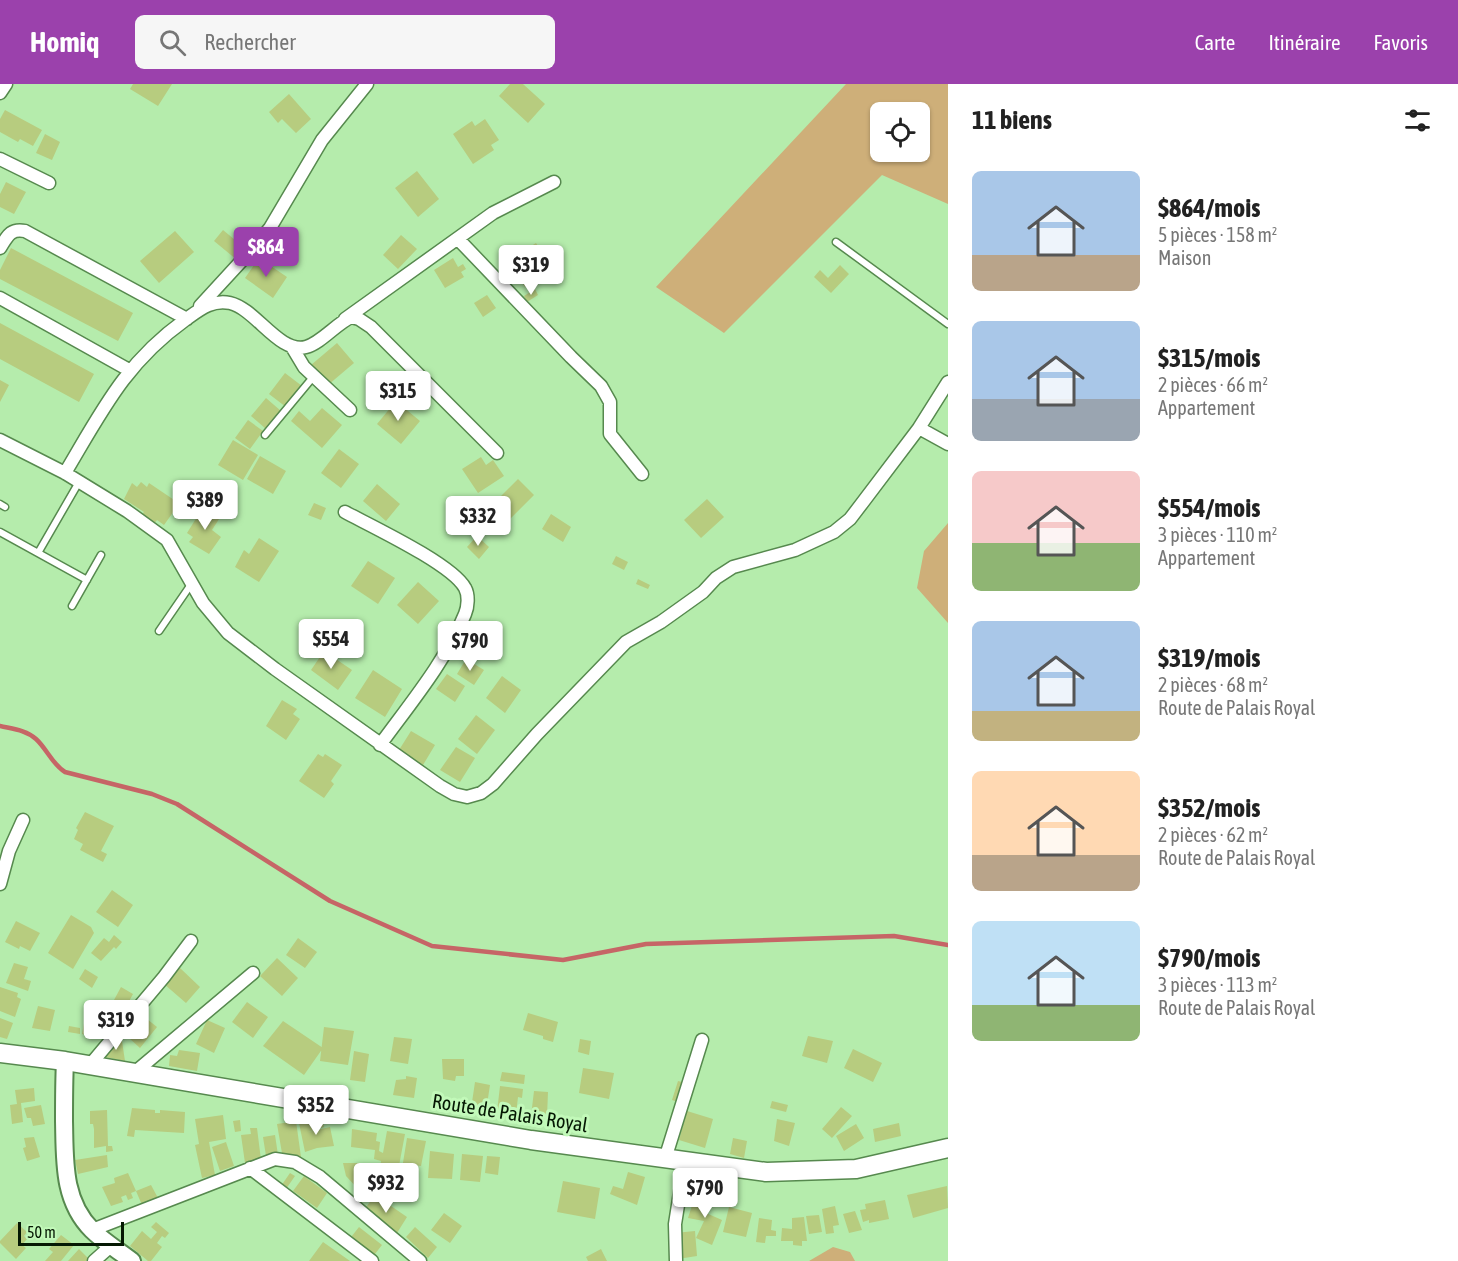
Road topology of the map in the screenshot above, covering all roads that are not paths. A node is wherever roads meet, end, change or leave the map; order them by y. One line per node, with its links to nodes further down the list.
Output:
1 (6, 84): 3 (street)
2 (367, 84): 11 (street)
3 (0, 93)
4 (0, 159): 6 (street)
5 (554, 182): 7 (street)
6 (49, 183)
7 (458, 239): 12 (street); 25 (street)
8 (836, 242): 13 (lane)
9 (0, 248): 11 (street)
10 (0, 298): 15 (street)
11 (191, 315): 14 (street); 15 (street)
12 (342, 321): 14 (street); 23 (street)
13 (948, 324)
14 (292, 347): 16 (street)
15 (129, 370): 24 (street)
16 (314, 376): 18 (street); 20 (lane)
17 (948, 382): 19 (street)
18 (350, 410)
19 (919, 428): 22 (street); 35 (street)
20 (265, 435)
21 (0, 440): 24 (street)
22 (948, 444)
23 (496, 453)
24 (65, 473): 26 (street)
25 (642, 474)
26 (80, 482): 29 (lane); 32 (street)
27 (345, 512): 35 (street)
28 (0, 532): 29 (lane)
29 (38, 553): 31 (lane)
30 (101, 555): 31 (lane)
31 (87, 580): 33 (lane)
32 (193, 582): 34 (lane); 35 (street)
33 (72, 606)
34 (159, 631)
35 (380, 745)
36 (23, 820): 37 (street)
37 (0, 884)
38 (191, 941): 43 (street)
39 (253, 974): 44 (street)
40 (702, 1040): 46 (street)
41 (0, 1053): 42 (main road, Route de Palais Royal)
42 (65, 1061): 43 (main road, Route de Palais Royal); 49 (main road)
43 (90, 1065): 44 (main road, Route de Palais Royal)
44 (134, 1073): 46 (main road, Route de Palais Royal)
45 (948, 1148): 47 (main road, Route de Palais Royal)
46 (665, 1159): 47 (main road, Route de Palais Royal)
47 (685, 1161): 55 (street)
48 (250, 1168): 49 (street); 53 (street); 54 (street)
49 (92, 1230): 50 (main road)
50 (112, 1245): 51 (street); 52 (main road)
51 (94, 1261)
52 (132, 1261)
53 (372, 1261)
54 (420, 1261)
55 (676, 1261)

